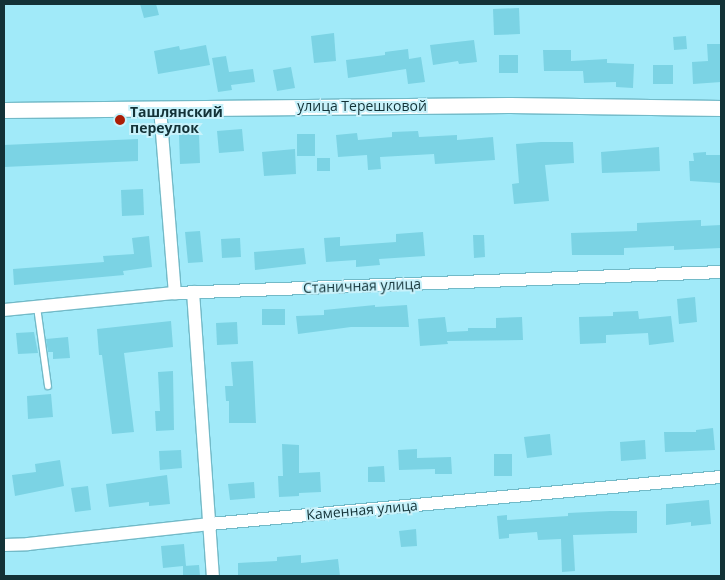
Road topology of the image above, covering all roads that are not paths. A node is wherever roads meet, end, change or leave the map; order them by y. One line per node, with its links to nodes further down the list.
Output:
1 (160, 108): 2 (street, улица Терешковой); 3 (street, улица Терешковой); 6 (street)
2 (721, 108)
3 (4, 110)
4 (721, 272): 5 (street, Станичная улица)
5 (193, 292): 6 (street, Станичная улица); 11 (street)
6 (175, 293): 7 (street, Станичная улица)
7 (37, 307): 8 (street, Станичная улица); 9 (lane)
8 (4, 310)
9 (48, 386)
10 (721, 477): 11 (street, Каменная улица)
11 (210, 524): 12 (street, Каменная улица); 13 (street)
12 (4, 544)
13 (213, 576)

